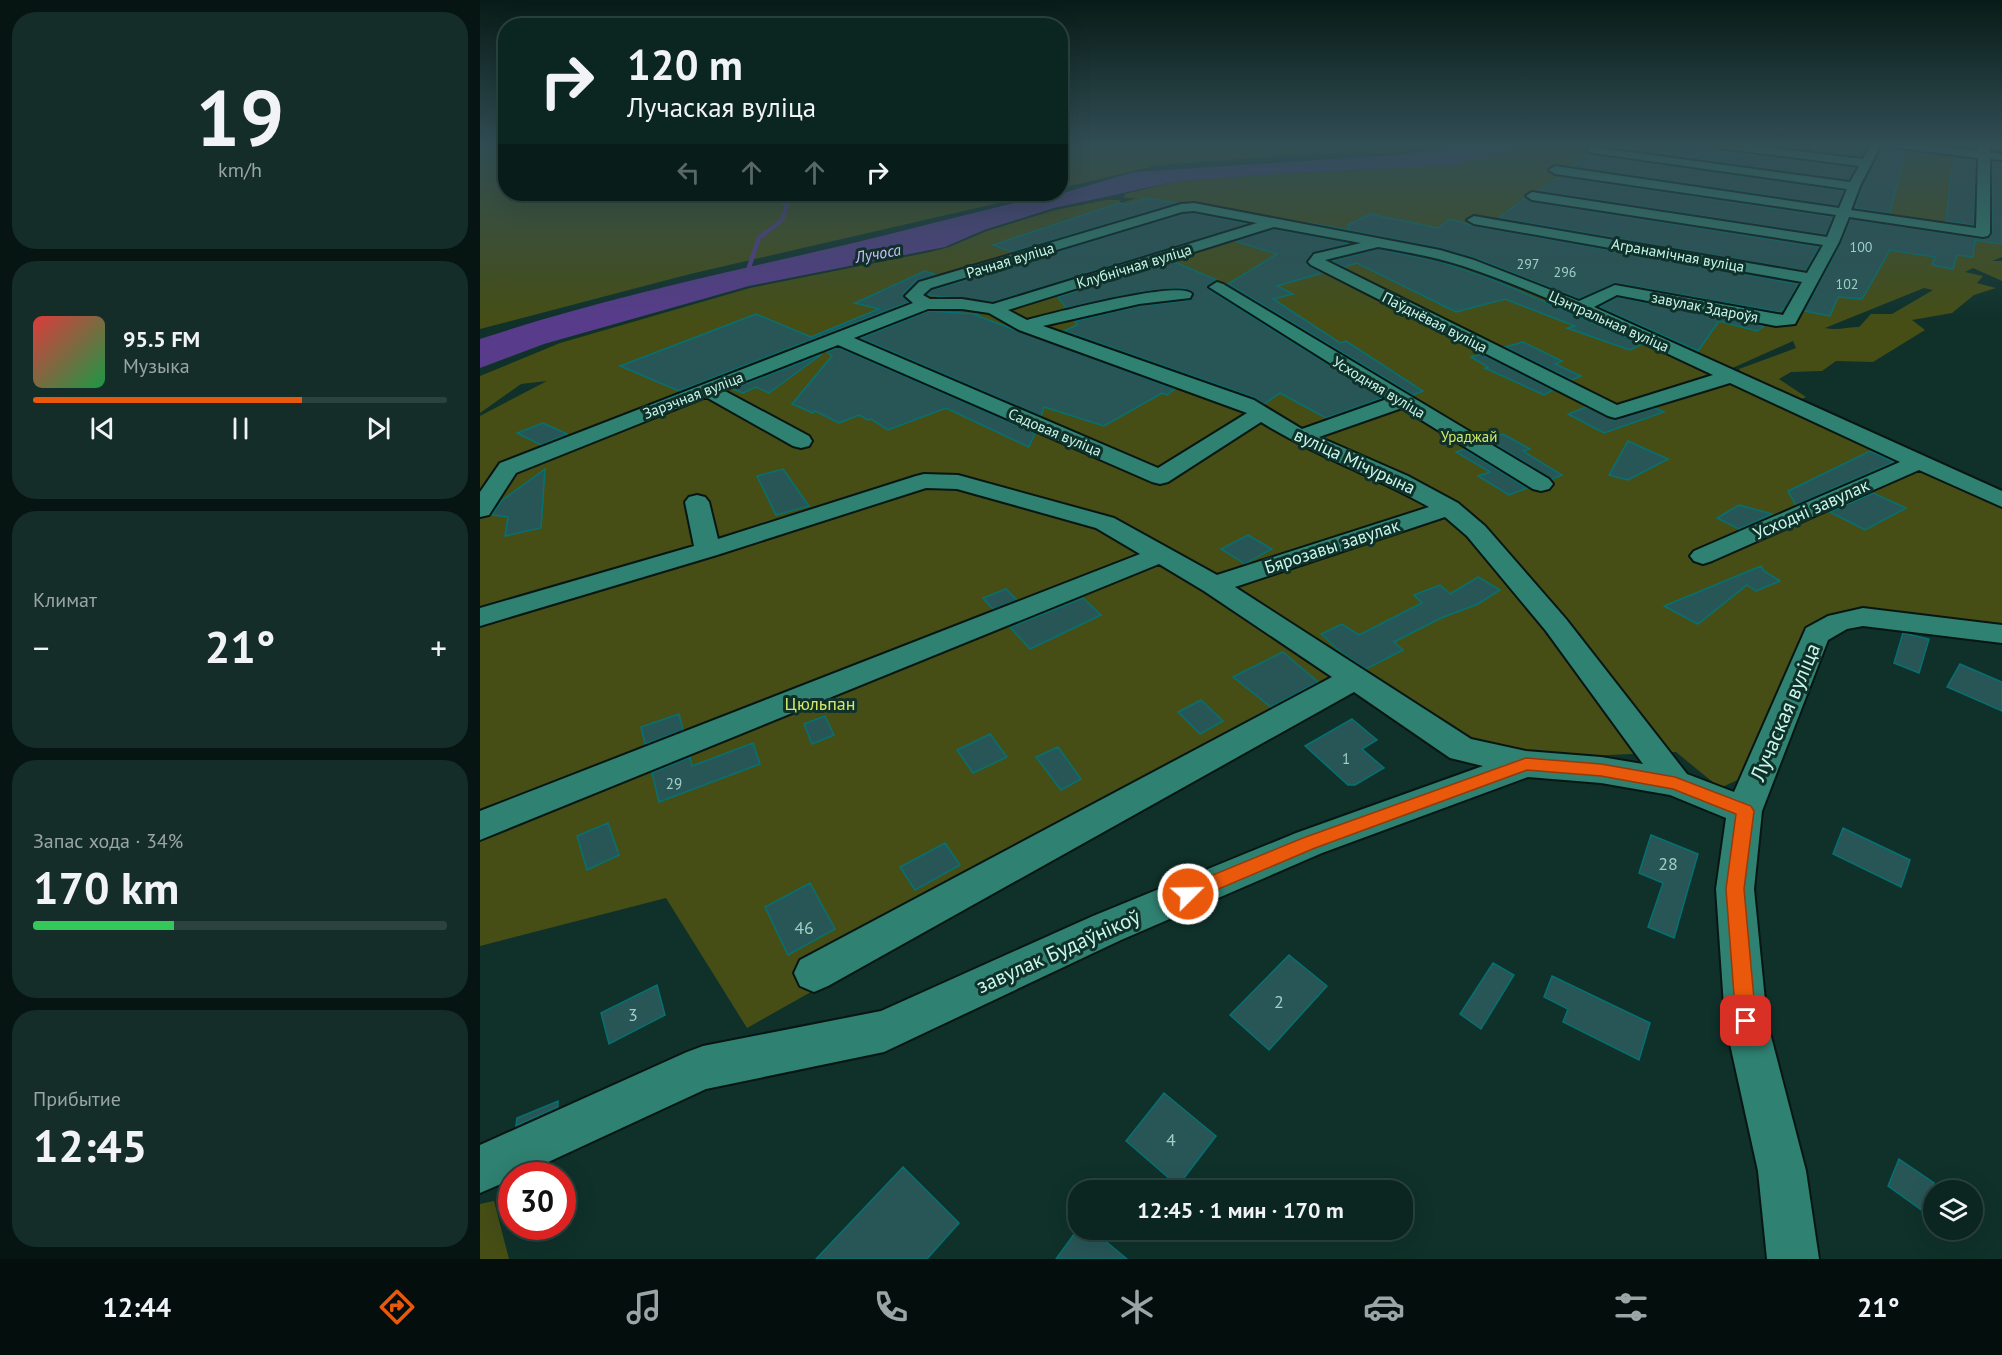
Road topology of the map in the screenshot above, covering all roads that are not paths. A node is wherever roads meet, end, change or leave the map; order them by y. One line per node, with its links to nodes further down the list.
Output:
1 (1583, 204): 9 (street)
2 (1787, 204): 6 (street)
3 (1847, 204): 6 (street)
4 (1983, 204): 6 (street)
5 (1194, 207): 8 (street, Цэнтральная вуліца); 14 (street, Рачная вуліца)
6 (1844, 212): 9 (street)
7 (1474, 220): 11 (street, Агранамічная вуліца)
8 (1274, 222): 10 (street, Цэнтральная вуліца); 16 (street, Клубнічная вуліца)
9 (1832, 242): 11 (street)
10 (1380, 243): 15 (street, Цэнтральная вуліца); 19 (street, Паўднёвая вуліца)
11 (1812, 279): 15 (street, завулак Здароўя)
12 (1217, 287): 21 (street, Усходняя вуліца)
13 (1184, 294): 17 (street)
14 (926, 304): 16 (street, вуліца Мічурына); 18 (street, Зарэчная вуліца)
15 (1580, 307): 19 (street, Цэнтральная вуліца)
16 (994, 309): 17 (street, вуліца Мічурына)
17 (1025, 326): 22 (street, вуліца Мічурына)
18 (840, 339): 20 (street, Зарэчная вуліца); 22 (street, Садовая вуліца)
19 (1731, 376): 25 (street, Цэнтральная вуліца)
20 (706, 389): 24 (street); 30 (street, Зарэчная вуліца)
21 (1401, 401): 23 (street); 26 (street, Усходняя вуліца)
22 (1261, 412): 23 (street, вуліца Мічурына)
23 (1300, 437): 29 (street, вуліца Мічурына)
24 (801, 441)
25 (1919, 462): 27 (street, Цэнтральная вуліца); 33 (street, Усходні завулак)
26 (1541, 484)
27 (2002, 500)
28 (697, 502): 31 (street)
29 (1449, 508): 34 (street, Бярозавы завулак); 39 (street, вуліца Мічурына)
30 (480, 510)
31 (708, 550): 32 (street); 35 (street)
32 (1162, 554): 34 (street); 41 (street)
33 (1703, 556)
34 (1214, 585): 37 (street)
35 (480, 617)
36 (2002, 634): 40 (street, Лучаская вуліца)
37 (1354, 679): 38 (street); 42 (street)
38 (1526, 764): 39 (street, завулак Будаўнікоў); 43 (street, завулак Будаўнікоў)
39 (1675, 783): 40 (street, завулак Будаўнікоў)
40 (1745, 811): 44 (street, Лучаская вуліца)
41 (480, 826)
42 (814, 973)
43 (480, 1169)
44 (1793, 1259)

